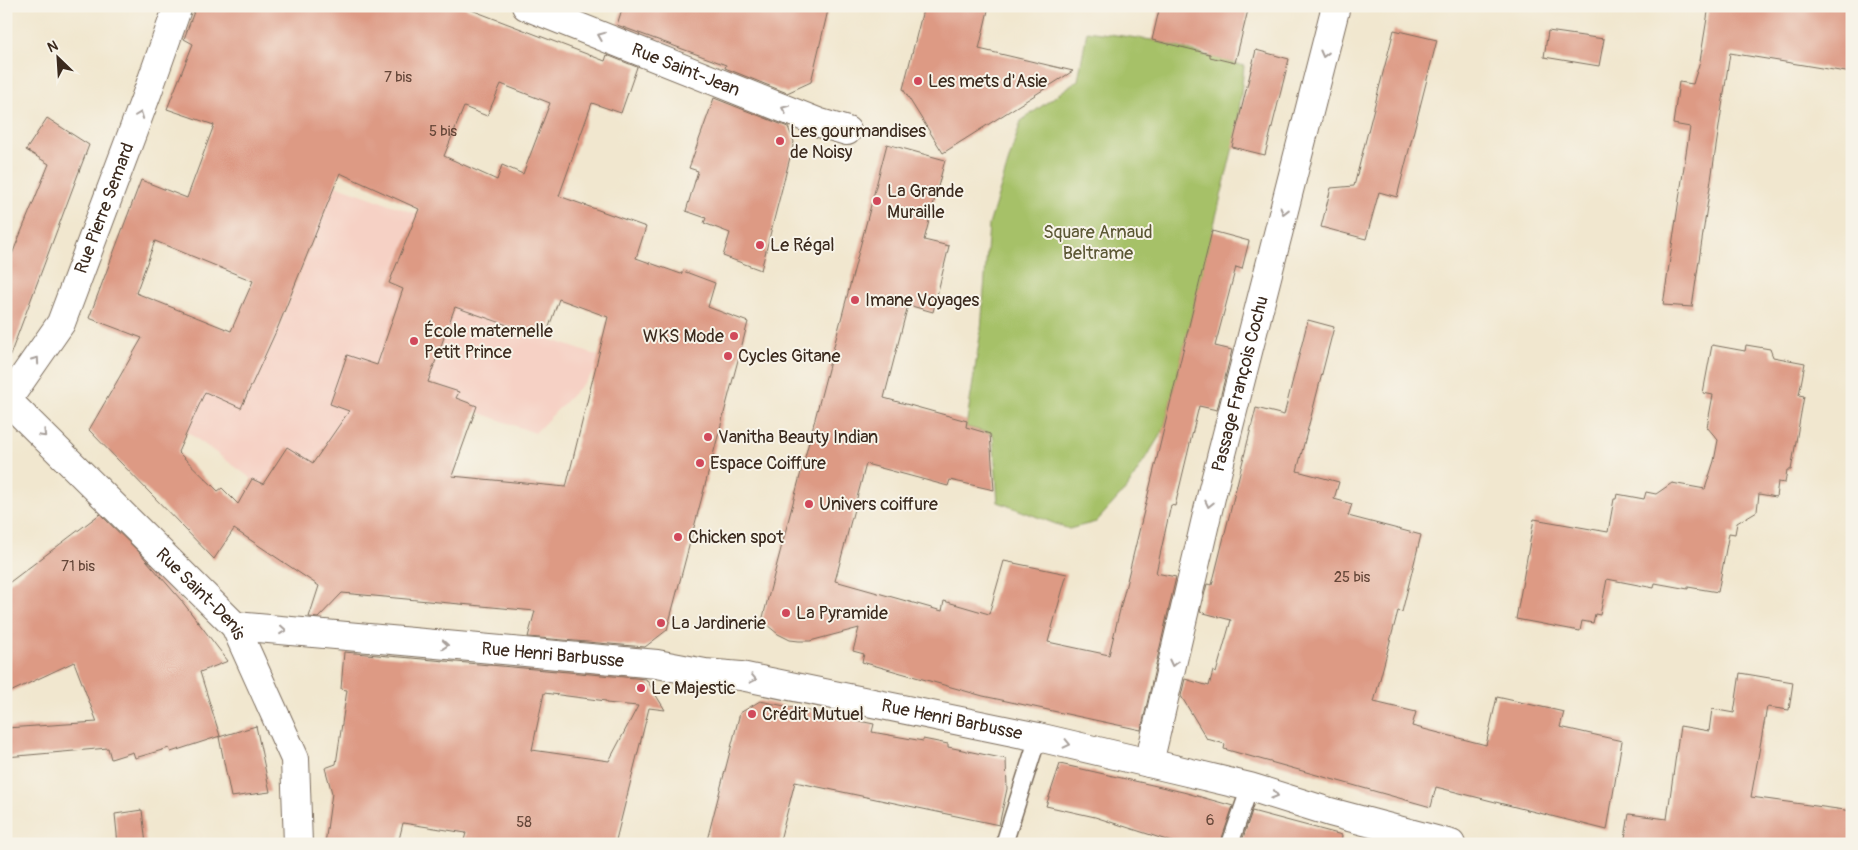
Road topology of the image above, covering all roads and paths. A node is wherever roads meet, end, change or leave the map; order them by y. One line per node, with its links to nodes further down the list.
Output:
1 (178, 6): 5 (street, Rue Pierre Semard, one-way to 1)
2 (526, 6): 4 (street, Rue Saint-Jean, one-way to 2)
3 (1336, 6): 8 (street, Passage François Cochu, one-way to 8)
4 (847, 131)
5 (7, 400): 6 (street, Rue Saint-Denis, one-way to 6)
6 (235, 626): 7 (street, Rue Henri Barbusse, one-way to 7); 10 (street, Rue Saint-Denis)
7 (1038, 737): 8 (street, Rue Henri Barbusse, one-way to 8); 11 (lane)
8 (1149, 763): 9 (street, Rue Henri Barbusse)
9 (1250, 787): 12 (lane); 13 (street, Rue Henri Barbusse, one-way to 13)
10 (298, 844)
11 (1004, 844)
12 (1230, 844)
13 (1451, 844)

